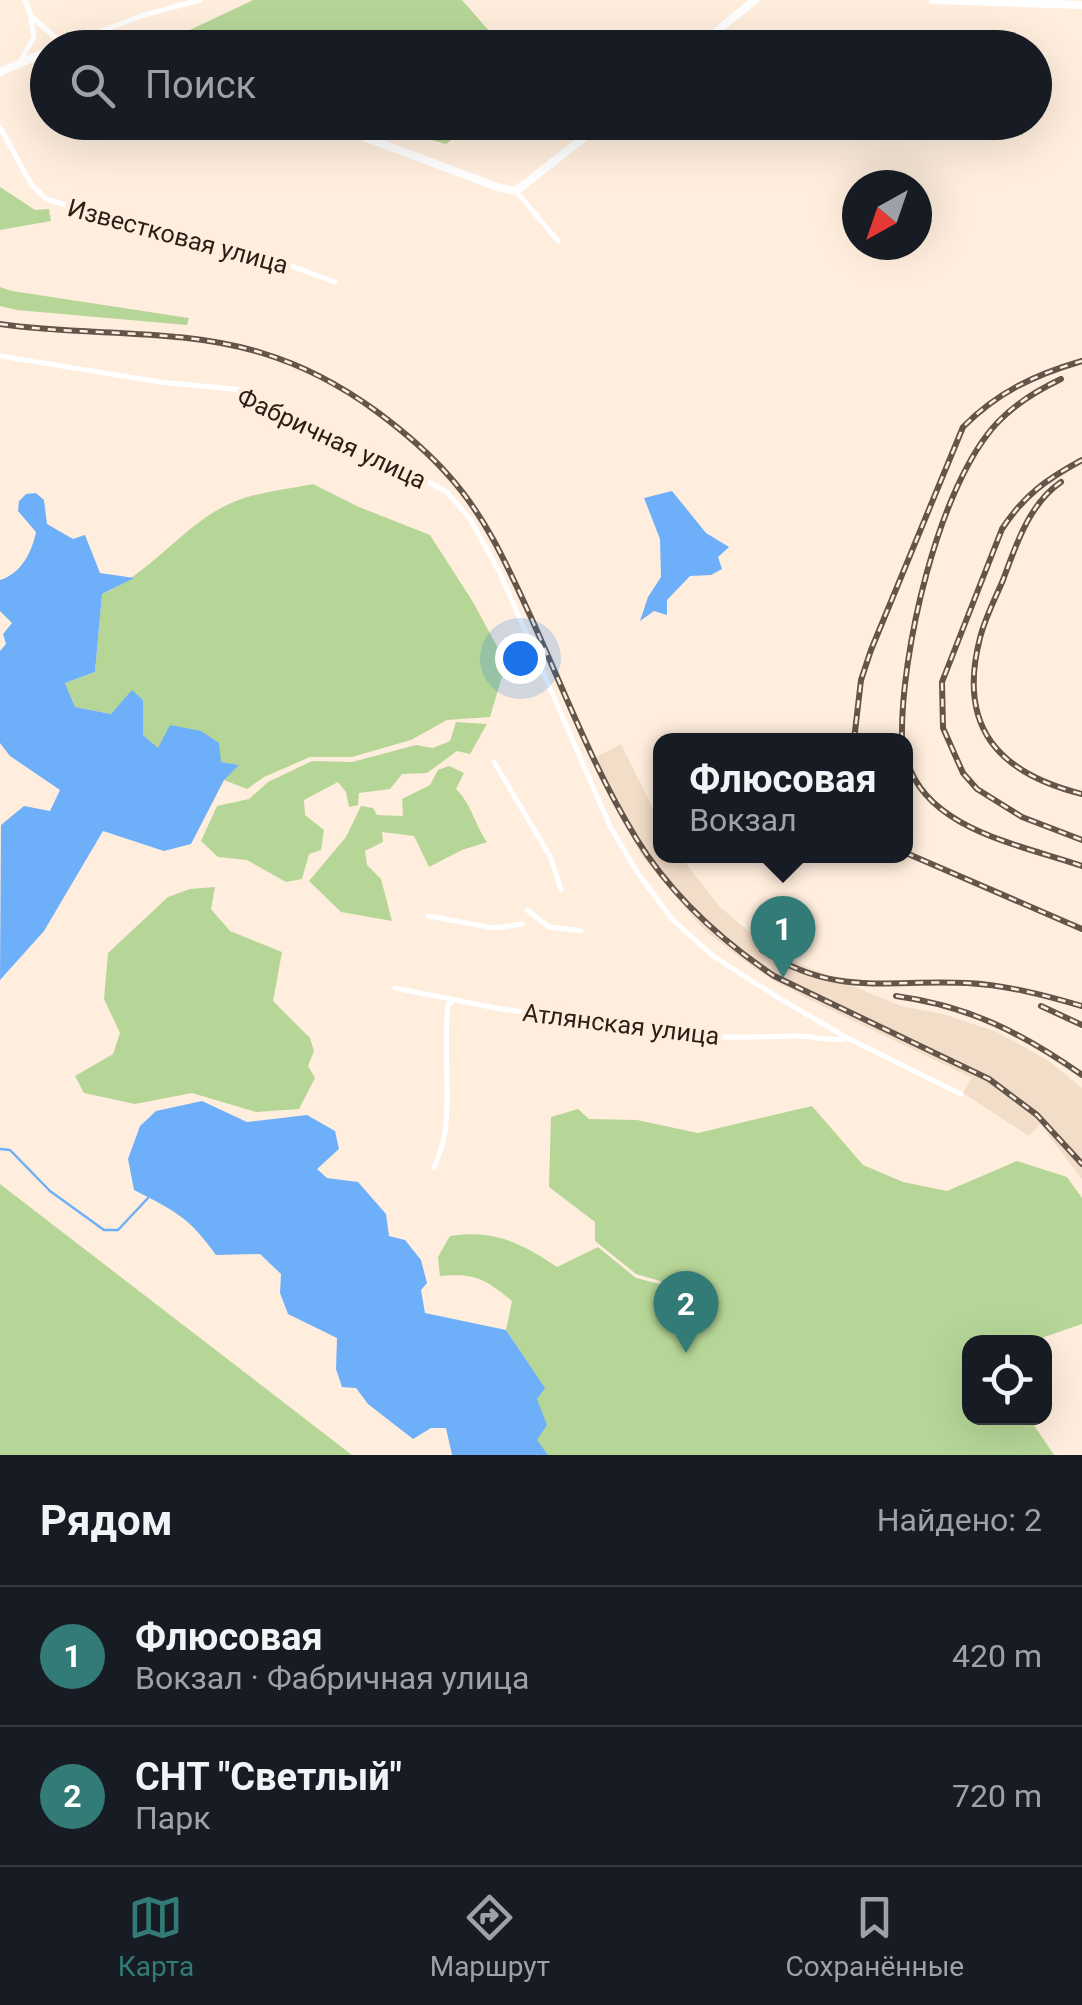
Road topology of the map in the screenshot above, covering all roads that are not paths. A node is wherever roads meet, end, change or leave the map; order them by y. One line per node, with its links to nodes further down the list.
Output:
1 (26, 0): 7 (street)
2 (200, 0): 10 (street)
3 (755, 0): 11 (street)
4 (933, 0): 5 (street)
5 (989, 1): 6 (street)
6 (1082, 5)
7 (31, 16): 8 (street); 9 (street)
8 (33, 30)
9 (45, 30)
10 (105, 30)
11 (718, 30)
12 (30, 43): 14 (street)
13 (30, 58): 14 (street)
14 (20, 62): 15 (street)
15 (0, 72)
16 (0, 127): 21 (street, Известковая улица)
17 (372, 140): 19 (street)
18 (581, 140): 19 (street)
19 (516, 190): 20 (street)
20 (558, 240)
21 (335, 282)
22 (0, 356): 31 (street, Фабричная улица)
23 (494, 762): 24 (street)
24 (561, 890)
25 (528, 910): 28 (street)
26 (428, 916): 27 (street)
27 (522, 924)
28 (581, 931)
29 (396, 988): 30 (street, Атлянская улица)
30 (452, 1001): 31 (street, Атлянская улица); 33 (street)
31 (848, 1038): 32 (street, Фабричная улица)
32 (961, 1094)
33 (434, 1168)

